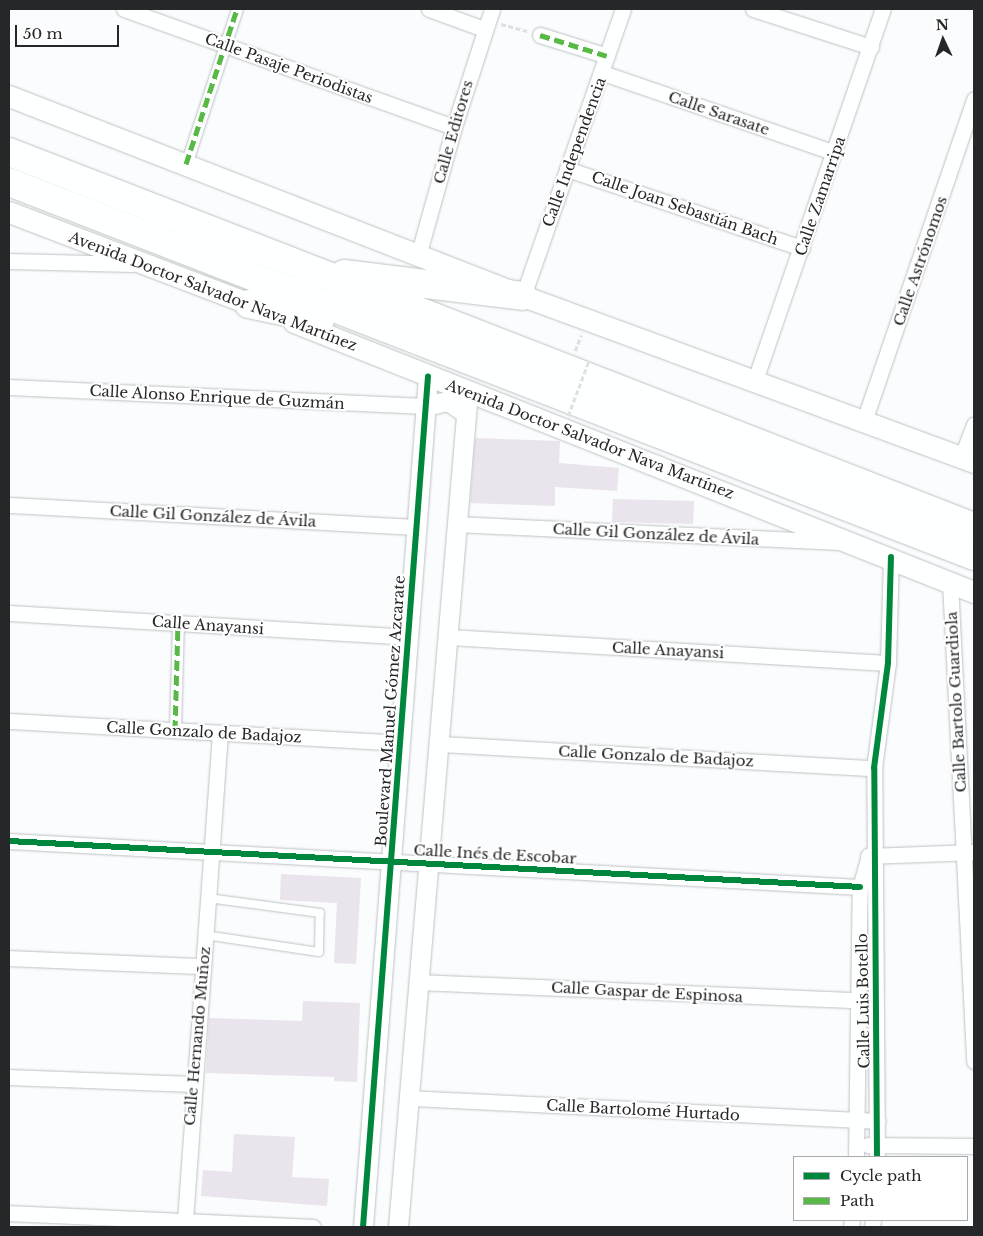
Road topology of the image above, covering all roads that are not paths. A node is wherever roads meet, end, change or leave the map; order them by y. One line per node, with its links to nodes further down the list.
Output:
1 (124, 9): 9 (street, Calle Pasaje Periodistas)
2 (237, 9): 9 (street)
3 (428, 9): 7 (street)
4 (623, 9): 11 (street, Calle Independencia)
5 (753, 9): 10 (street)
6 (883, 9): 10 (street, Calle Zamarripa)
7 (488, 19): 15 (street, Calle Editores)
8 (540, 35): 11 (street)
9 (223, 45): 15 (street, Calle Pasaje Periodistas); 18 (street)
10 (871, 47): 17 (street, Calle Zamarripa)
11 (607, 56): 12 (street, Calle Independencia)
12 (603, 73): 17 (street, Calle Sarasate); 19 (street, Calle Independencia)
13 (9, 96): 18 (main road)
14 (974, 99): 36 (street, Calle Astrónomos)
15 (454, 127): 23 (street, Calle Editores)
16 (9, 152): 26 (highway)
17 (835, 153): 22 (street, Calle Zamarripa)
18 (186, 164): 23 (main road)
19 (567, 169): 22 (street, Calle Joan Sebastián Bach); 27 (street, Calle Independencia)
20 (9, 182): 29 (highway, Avenida Doctor Salvador Nava Martínez)
21 (9, 212): 25 (main road, Avenida Doctor Salvador Nava Martínez)
22 (802, 248): 31 (street, Calle Zamarripa)
23 (418, 256): 27 (main road)
24 (9, 261): 25 (street)
25 (145, 264): 28 (main road, Avenida Doctor Salvador Nava Martínez)
26 (303, 269): 27 (highway); 41 (highway)
27 (523, 296): 31 (main road)
28 (249, 304): 29 (highway); 30 (main road, Avenida Doctor Salvador Nava Martínez)
29 (494, 371): 44 (highway, Avenida Doctor Salvador Nava Martínez)
30 (428, 376): 33 (main road, Avenida Doctor Salvador Nava Martínez); 34 (street, Boulevard Manuel Gómez Azcarate)
31 (754, 383): 36 (main road)
32 (9, 387): 34 (street, Calle Alonso Enrique de Guzmán)
33 (468, 391): 35 (street); 43 (main road, Avenida Doctor Salvador Nava Martínez)
34 (426, 406): 35 (street); 42 (street, Boulevard Manuel Gómez Azcarate)
35 (466, 413): 40 (street)
36 (864, 421): 38 (main road)
37 (974, 424): 38 (street)
38 (968, 459)
39 (9, 505): 42 (street, Calle Gil González de Ávila)
40 (457, 524): 43 (street, Calle Gil González de Ávila); 51 (street)
41 (974, 527)
42 (417, 528): 50 (street, Boulevard Manuel Gómez Azcarate)
43 (855, 543): 45 (main road, Avenida Doctor Salvador Nava Martínez)
44 (974, 556)
45 (891, 557): 46 (main road, Avenida Doctor Salvador Nava Martínez); 52 (street, Calle Luis Botello)
46 (950, 582): 47 (main road, Avenida Doctor Salvador Nava Martínez); 61 (street, Calle Bartolo Guardiola)
47 (974, 592)
48 (9, 612): 49 (street, Calle Anayansi)
49 (178, 623): 50 (street, Calle Anayansi); 54 (street)
50 (408, 637): 56 (street, Boulevard Manuel Gómez Azcarate)
51 (448, 637): 52 (street, Calle Anayansi); 57 (street)
52 (888, 663): 58 (street, Calle Luis Botello)
53 (9, 721): 54 (street, Calle Gonzalo de Badajoz)
54 (175, 730): 55 (street, Calle Gonzalo de Badajoz)
55 (220, 733): 56 (street, Calle Gonzalo de Badajoz); 60 (street, Calle Hernando Muñoz)
56 (400, 743): 63 (street, Boulevard Manuel Gómez Azcarate)
57 (439, 744): 58 (street, Calle Gonzalo de Badajoz); 64 (street)
58 (874, 768): 62 (street, Calle Luis Botello)
59 (9, 840): 60 (street, Calle Inés de Escobar)
60 (212, 852): 63 (street, Calle Inés de Escobar); 66 (street, Calle Hernando Muñoz)
61 (969, 852): 62 (street); 73 (street, Calle Bartolo Guardiola)
62 (872, 853): 65 (street, Calle Luis Botello); 71 (street, Calle Luis Botello)
63 (391, 861): 64 (street, Calle Inés de Escobar); 86 (street, Boulevard Manuel Gómez Azcarate)
64 (429, 863): 65 (street, Calle Inés de Escobar); 70 (street)
65 (860, 887): 72 (street, Calle Luis Botello)
66 (208, 898): 67 (street, Calle Hernando Muñoz); 67 (lane)
67 (205, 935): 69 (street, Calle Hernando Muñoz)
68 (9, 958): 69 (street)
69 (202, 966): 75 (street, Calle Hernando Muñoz)
70 (419, 982): 72 (street, Calle Gaspar de Espinosa); 76 (street)
71 (874, 1001): 72 (street, Calle Gaspar de Espinosa); 78 (street, Calle Luis Botello)
72 (856, 1002): 77 (street, Calle Luis Botello)
73 (974, 1061)
74 (9, 1077): 75 (street)
75 (192, 1084): 83 (street, Calle Hernando Muñoz)
76 (409, 1098): 77 (street, Calle Bartolomé Hurtado); 87 (street)
77 (855, 1121): 78 (street, Calle Bartolomé Hurtado); 80 (street, Calle Luis Botello)
78 (877, 1121): 81 (street, Calle Luis Botello)
79 (974, 1146): 81 (street)
80 (857, 1151): 81 (street)
81 (877, 1151)
82 (9, 1213): 84 (street)
83 (185, 1220): 84 (street); 85 (street)
84 (115, 1222)
85 (313, 1227)
86 (363, 1227)
87 (398, 1227)

